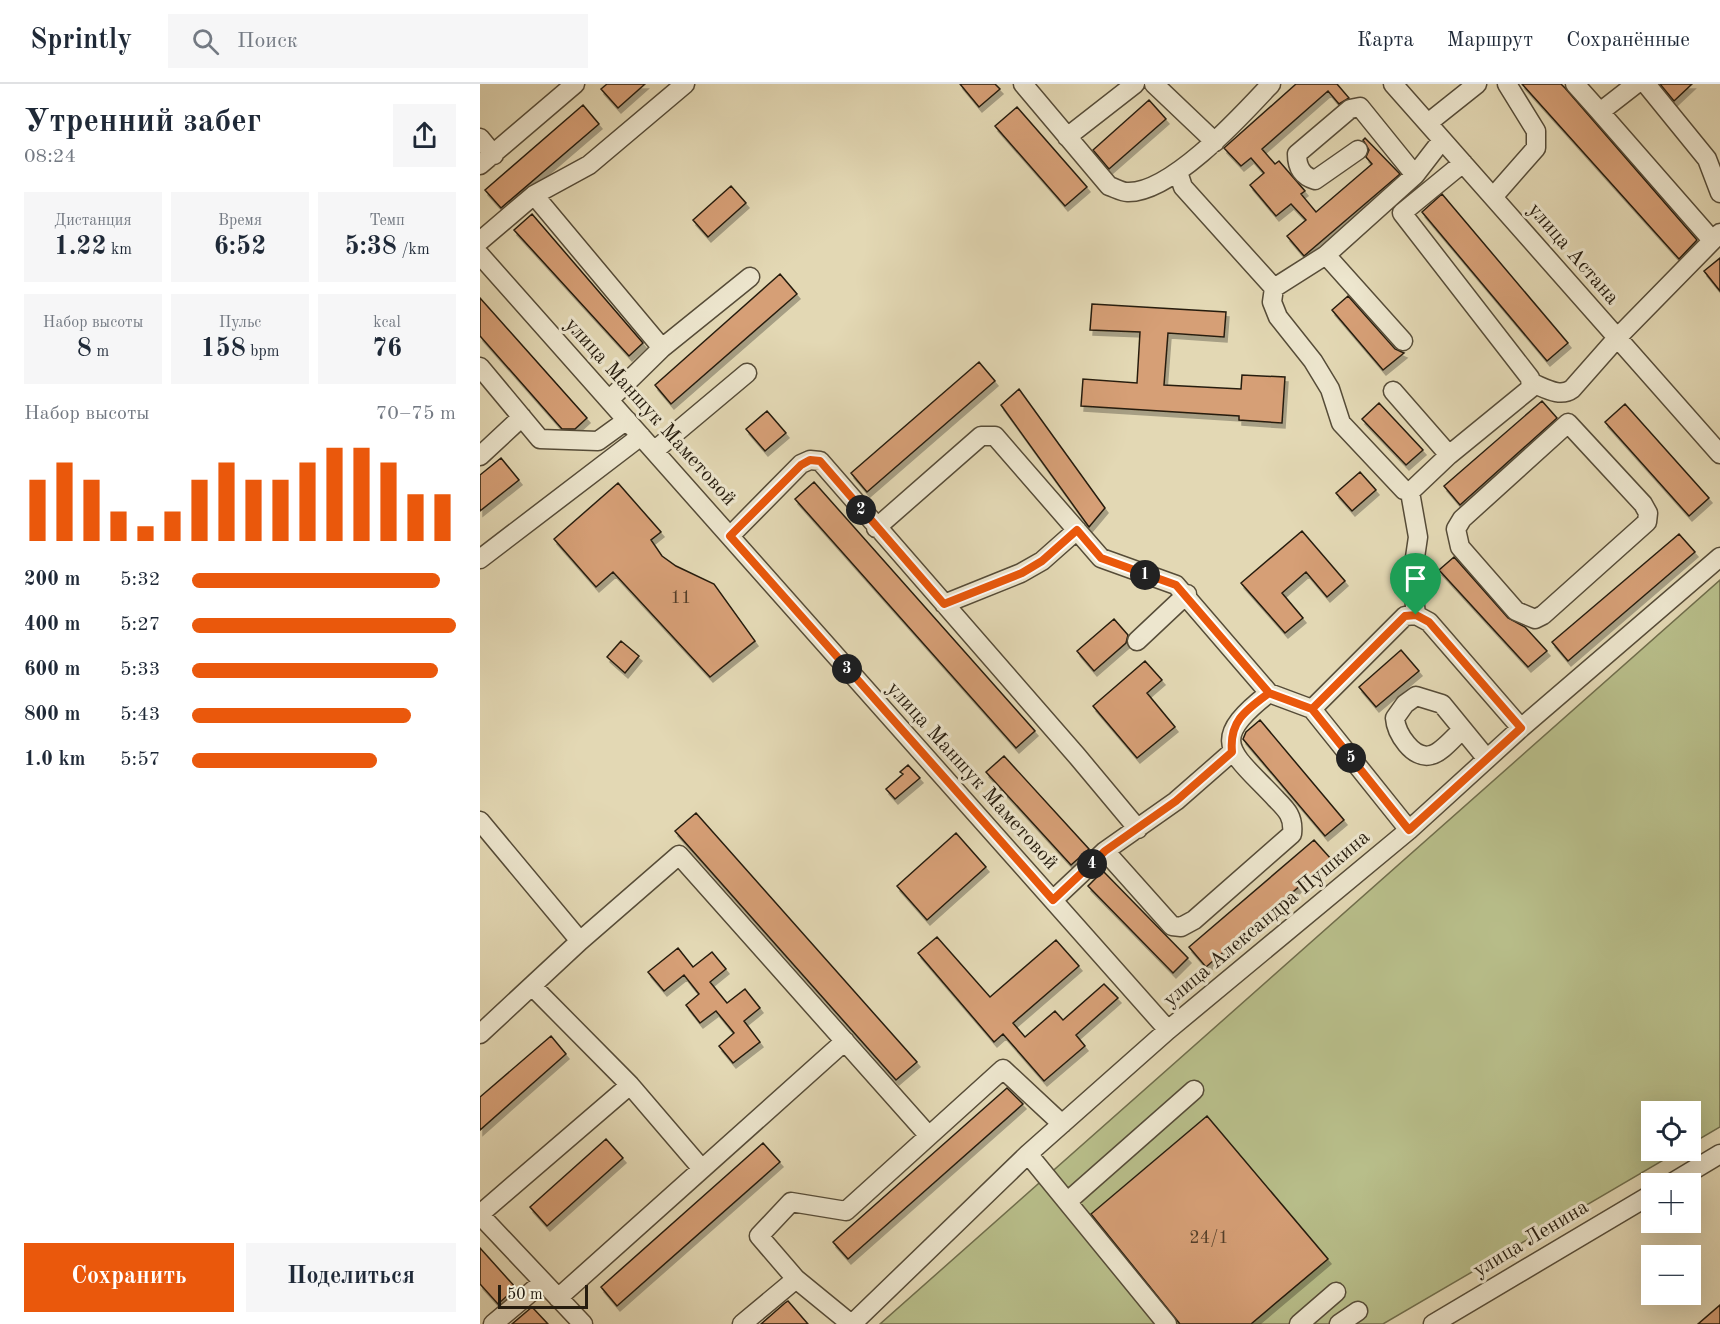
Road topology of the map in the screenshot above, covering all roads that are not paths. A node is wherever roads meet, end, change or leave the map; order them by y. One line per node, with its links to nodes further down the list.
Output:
1 (575, 84): 20 (street)
2 (685, 84): 25 (street)
3 (1023, 84): 15 (street)
4 (1135, 84): 15 (street)
5 (1154, 84): 18 (street)
6 (1271, 84): 18 (street)
7 (1393, 84): 14 (street, улица Астана)
8 (1477, 84): 14 (street)
9 (1507, 84): 26 (street)
10 (1575, 84): 13 (street)
11 (1636, 84): 13 (street)
12 (1646, 84): 24 (street)
13 (1600, 112): 27 (street)
14 (1428, 123): 17 (street, улица Астана)
15 (1067, 137): 22 (street)
16 (480, 138): 20 (street)
17 (1442, 140): 21 (street, улица Астана); 23 (street)
18 (1215, 142): 22 (street)
19 (1358, 150): 23 (street)
20 (487, 160)
21 (1463, 163): 26 (street, улица Астана); 38 (street)
22 (1178, 172): 32 (street)
23 (1415, 175): 30 (street)
24 (1720, 193)
25 (534, 195): 28 (street); 35 (street)
26 (1493, 197): 33 (street, улица Астана)
27 (1716, 237): 33 (street)
28 (480, 241)
29 (480, 255): 41 (street, улица Маншук Маметовой)
30 (1326, 255): 32 (street); 34 (street)
31 (750, 277): 35 (street)
32 (1274, 288): 50 (street)
33 (1617, 338): 40 (street); 47 (street, улица Астана)
34 (1403, 341)
35 (662, 348): 41 (street)
36 (480, 367): 42 (street)
37 (747, 373): 46 (street)
38 (1532, 383): 40 (street); 48 (street)
39 (1393, 391): 48 (street)
40 (1566, 394): 44 (street)
41 (609, 400): 43 (street, улица Маншук Маметовой)
42 (522, 417): 43 (street); 49 (street)
43 (627, 420): 45 (street, улица Маншук Маметовой)
44 (1568, 423): 44 (street)
45 (641, 436): 46 (street, улица Маншук Маметовой); 55 (street)
46 (654, 451): 53 (street, улица Маншук Маметовой)
47 (1720, 454)
48 (1449, 455): 50 (street)
49 (480, 456)
50 (1410, 492): 58 (street)
51 (876, 528): 52 (street); 53 (street); 57 (street)
52 (1077, 530): 56 (street); 57 (street)
53 (730, 536): 70 (street, улица Маншук Маметовой)
54 (1720, 557): 62 (street, улица Александра Пушкина)
55 (480, 560)
56 (1187, 594): 59 (street); 60 (street)
57 (944, 604): 67 (street)
58 (1416, 615): 61 (street); 62 (street)
59 (1137, 640)
60 (1269, 693): 61 (street); 64 (street)
61 (1312, 709): 68 (street)
62 (1521, 728): 65 (street, улица Александра Пушкина)
63 (1461, 731): 65 (street)
64 (1232, 752): 67 (street); 69 (street)
65 (1487, 759): 68 (street, улица Александра Пушкина)
66 (480, 821): 71 (street)
67 (1138, 829): 69 (street)
68 (1409, 830): 73 (street, улица Александра Пушкина)
69 (1105, 851): 70 (street)
70 (1053, 900): 73 (street, улица Маншук Маметовой)
71 (580, 941): 72 (street); 75 (street)
72 (531, 986): 74 (street); 76 (street)
73 (1168, 1030): 78 (street, улица Александра Пушкина)
74 (480, 1034)
75 (844, 1041): 79 (street); 82 (street)
76 (630, 1086): 82 (street); 86 (street)
77 (1194, 1090): 84 (street)
78 (1062, 1124): 79 (street); 80 (street, улица Александра Пушкина)
79 (929, 1136): 87 (street)
80 (1028, 1154): 84 (street); 95 (street, улица Александра Пушкина)
81 (1720, 1154): 83 (street)
82 (702, 1169): 90 (street)
83 (1688, 1173)
84 (1068, 1201): 96 (street)
85 (1641, 1201): 99 (street, улица Ленина)
86 (480, 1215): 88 (street)
87 (796, 1279): 94 (street); 95 (street)
88 (543, 1282): 90 (street); 92 (street)
89 (1336, 1292): 97 (street)
90 (558, 1298): 93 (street)
91 (1358, 1311): 98 (street)
92 (493, 1324)
93 (583, 1324)
94 (742, 1324)
95 (851, 1324)
96 (1167, 1324)
97 (1299, 1324)
98 (1339, 1324)
99 (1433, 1324)

